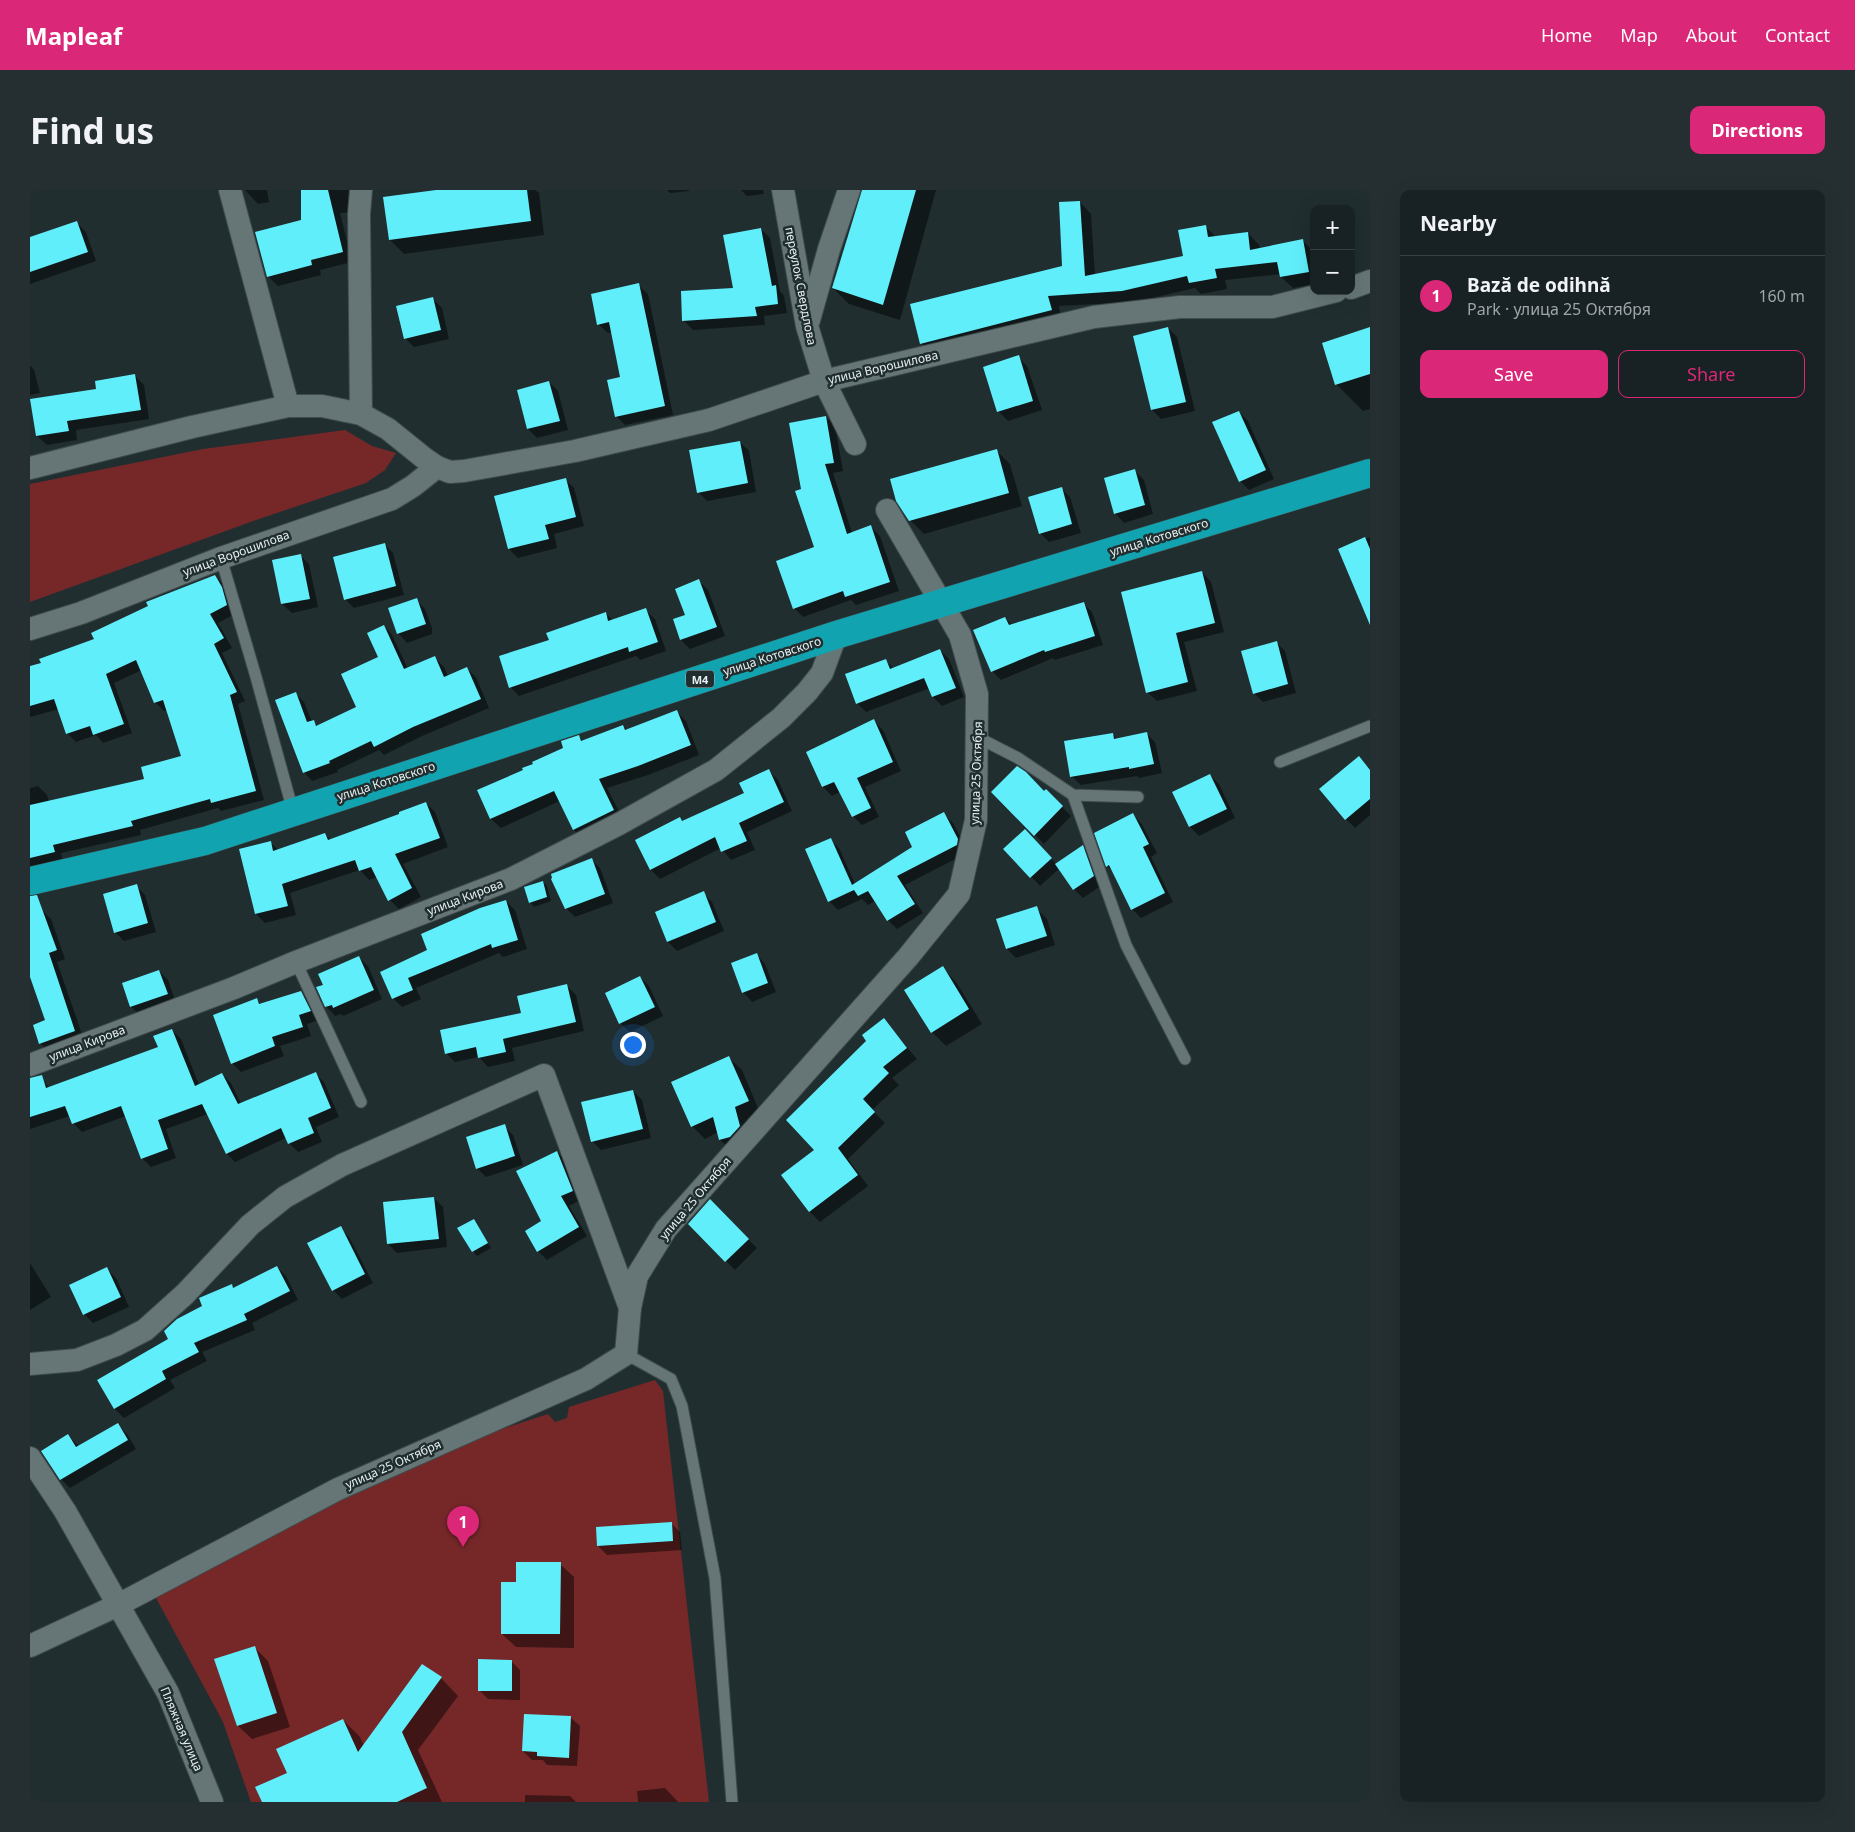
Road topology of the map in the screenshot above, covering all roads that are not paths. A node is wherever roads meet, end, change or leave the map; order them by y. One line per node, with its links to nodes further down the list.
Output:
1 (230, 190): 10 (street)
2 (361, 190): 11 (street)
3 (783, 190): 8 (street, переулок Свердлова)
4 (849, 190): 8 (street)
5 (1370, 281): 6 (street)
6 (1355, 287)
7 (1319, 295): 9 (street, улица Ворошилова)
8 (807, 326): 9 (street, переулок Свердлова)
9 (824, 381): 12 (street, переулок Свердлова); 14 (street, улица Ворошилова)
10 (288, 406): 11 (street); 13 (street)
11 (360, 414): 14 (street)
12 (855, 444)
13 (30, 468)
14 (437, 468): 17 (street, улица Ворошилова)
15 (1370, 473): 18 (highway, улица Котовского / M4)
16 (886, 510): 18 (street, улица 25 Октября)
17 (221, 558): 19 (street, улица Ворошилова); 26 (lane)
18 (941, 602): 20 (highway, улица Котовского / M4); 22 (street, улица 25 Октября)
19 (30, 629)
20 (836, 635): 26 (highway, улица Котовского / M4); 28 (street, улица Кирова)
21 (1370, 726): 23 (lane)
22 (977, 738): 24 (lane); 32 (street, улица 25 Октября)
23 (1280, 762)
24 (1074, 795): 25 (lane); 29 (lane)
25 (1138, 798)
26 (293, 811): 27 (highway, улица Котовского / M4)
27 (30, 881)
28 (296, 962): 30 (street, улица Кирова); 31 (lane)
29 (1185, 1059)
30 (30, 1065)
31 (361, 1102)
32 (630, 1308): 33 (street, улица 25 Октября); 34 (street)
33 (626, 1354): 36 (street, улица 25 Октября); 39 (lane)
34 (30, 1364)
35 (30, 1458): 36 (street, Пляжная улица)
36 (118, 1606): 37 (street, улица 25 Октября); 38 (street, Пляжная улица)
37 (30, 1646)
38 (212, 1802)
39 (732, 1802)

